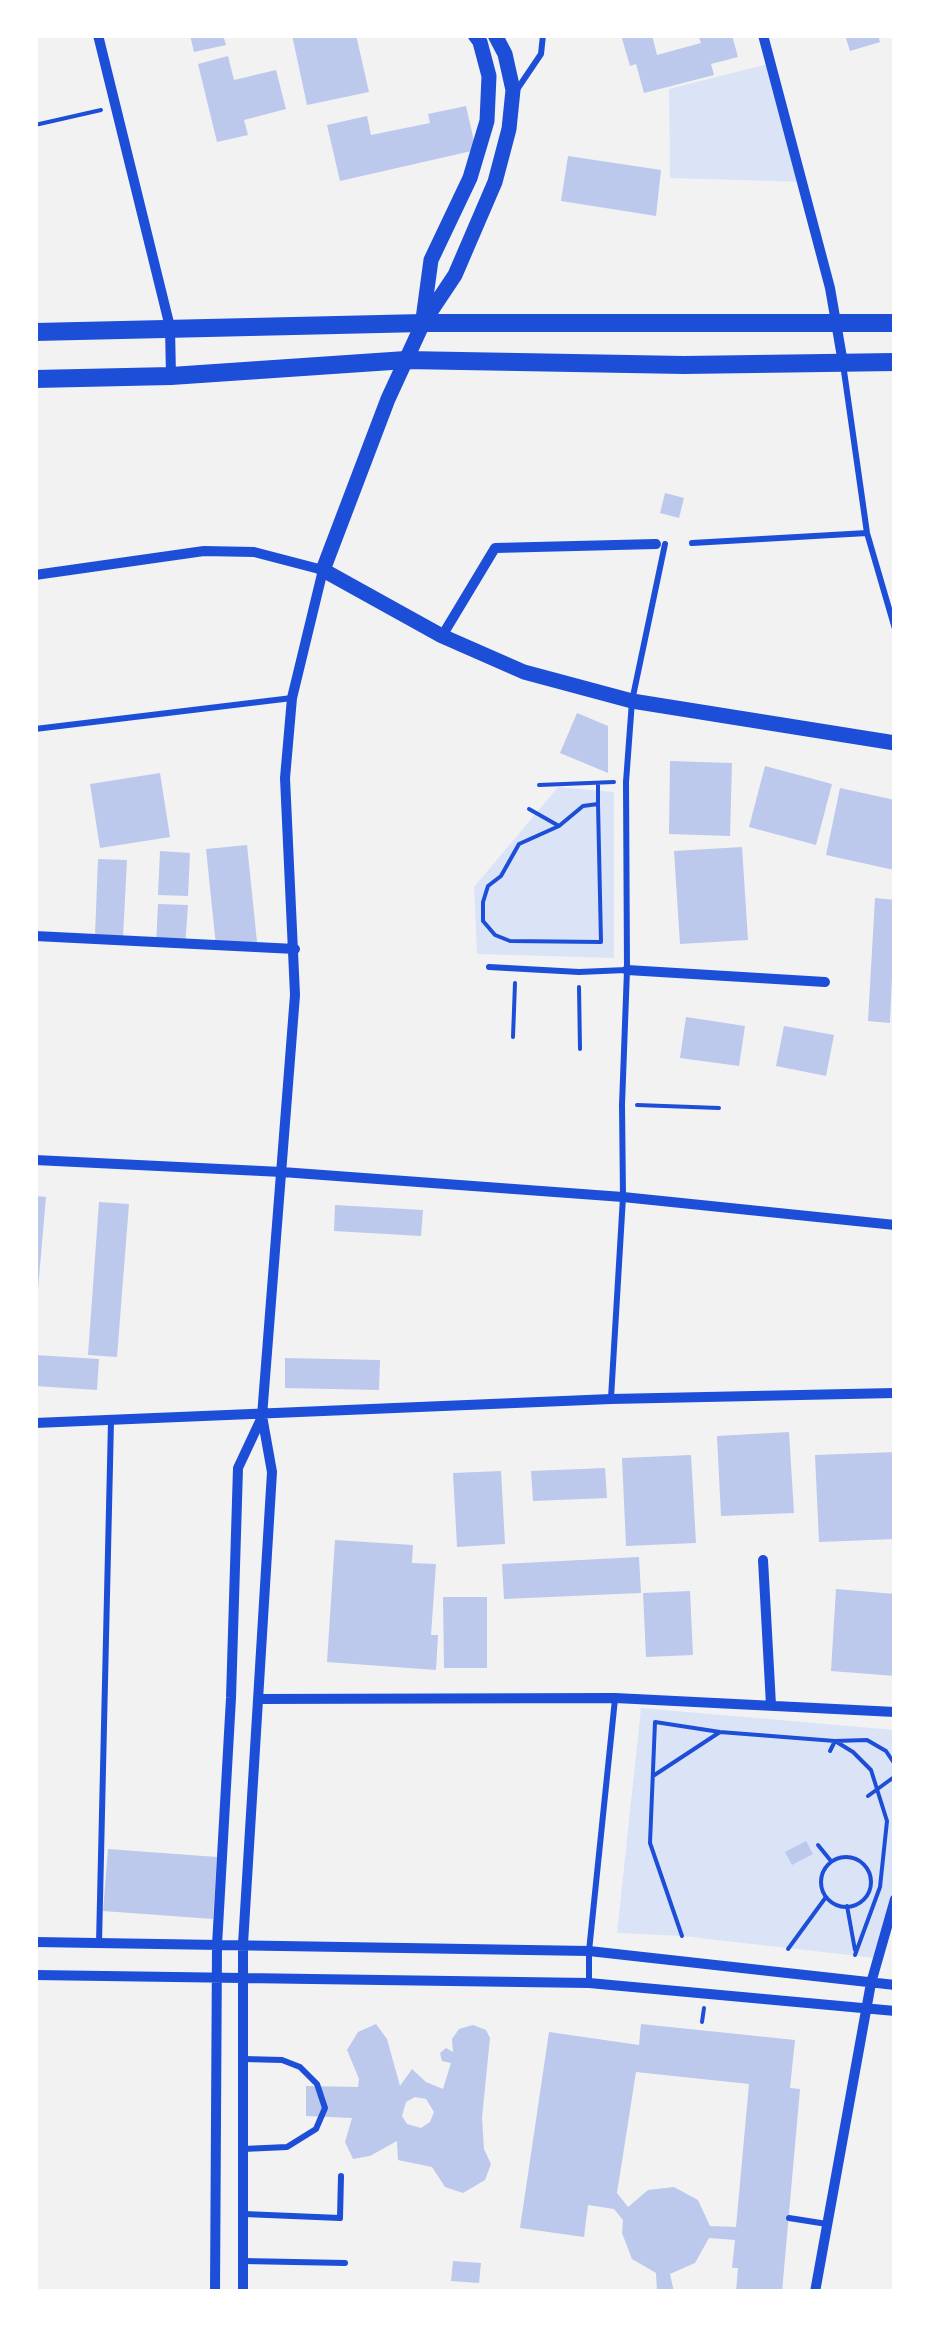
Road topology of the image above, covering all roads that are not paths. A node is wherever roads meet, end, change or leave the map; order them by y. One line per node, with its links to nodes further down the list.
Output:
1 (98, 35): 10 (street)
2 (475, 35): 7 (street)
3 (495, 35): 6 (street)
4 (543, 35): 6 (lane)
5 (763, 35): 9 (street)
6 (512, 96): 7 (street)
7 (422, 323): 9 (main road); 10 (main road); 12 (street)
8 (895, 323): 9 (main road)
9 (836, 324): 14 (street)
10 (170, 328): 11 (main road); 15 (street)
11 (35, 332)
12 (406, 360): 14 (main road); 15 (main road); 20 (street)
13 (895, 362): 14 (main road)
14 (843, 363): 17 (lane)
15 (171, 376): 16 (main road)
16 (35, 379)
17 (868, 534): 18 (lane); 22 (lane)
18 (692, 543)
19 (660, 544): 23 (street); 25 (lane)
20 (323, 570): 21 (street); 23 (street); 24 (street)
21 (35, 575)
22 (895, 630)
23 (442, 636): 25 (street)
24 (292, 698): 26 (lane); 29 (street)
25 (632, 701): 27 (street); 31 (lane)
26 (35, 729)
27 (895, 743)
28 (35, 936): 29 (street)
29 (295, 949): 34 (street)
30 (489, 966): 31 (lane)
31 (627, 970): 32 (street); 35 (lane)
32 (825, 982)
33 (35, 1160): 34 (street)
34 (282, 1172): 35 (street); 39 (street)
35 (623, 1197): 36 (street); 38 (lane)
36 (895, 1225)
37 (895, 1393): 38 (street)
38 (611, 1399): 39 (street)
39 (262, 1416): 40 (street); 44 (street); 51 (street)
40 (111, 1420): 41 (street); 49 (lane)
41 (35, 1423)
42 (763, 1560): 45 (street)
43 (615, 1698): 44 (street); 45 (street); 52 (lane)
44 (258, 1699): 50 (street)
45 (771, 1706): 46 (street)
46 (895, 1712)
47 (895, 1898): 57 (street)
48 (35, 1942): 49 (street)
49 (99, 1944): 51 (street)
50 (244, 1944): 51 (street); 52 (street); 55 (street)
51 (217, 1945): 54 (street)
52 (590, 1951): 56 (lane); 57 (street)
53 (35, 1974): 54 (street)
54 (216, 1978): 55 (street); 69 (street)
55 (243, 1978): 56 (street); 61 (street)
56 (589, 1983): 59 (street)
57 (871, 1983): 58 (street); 59 (street)
58 (895, 1985)
59 (866, 2008): 60 (street); 66 (street)
60 (895, 2011)
61 (243, 2059): 62 (street); 62 (lane)
62 (242, 2149): 64 (street)
63 (341, 2176): 64 (lane)
64 (243, 2214): 67 (street)
65 (788, 2218): 66 (lane)
66 (828, 2224): 71 (street)
67 (243, 2261): 68 (lane); 70 (street)
68 (345, 2263)
69 (214, 2292)
70 (243, 2292)
71 (815, 2292)

